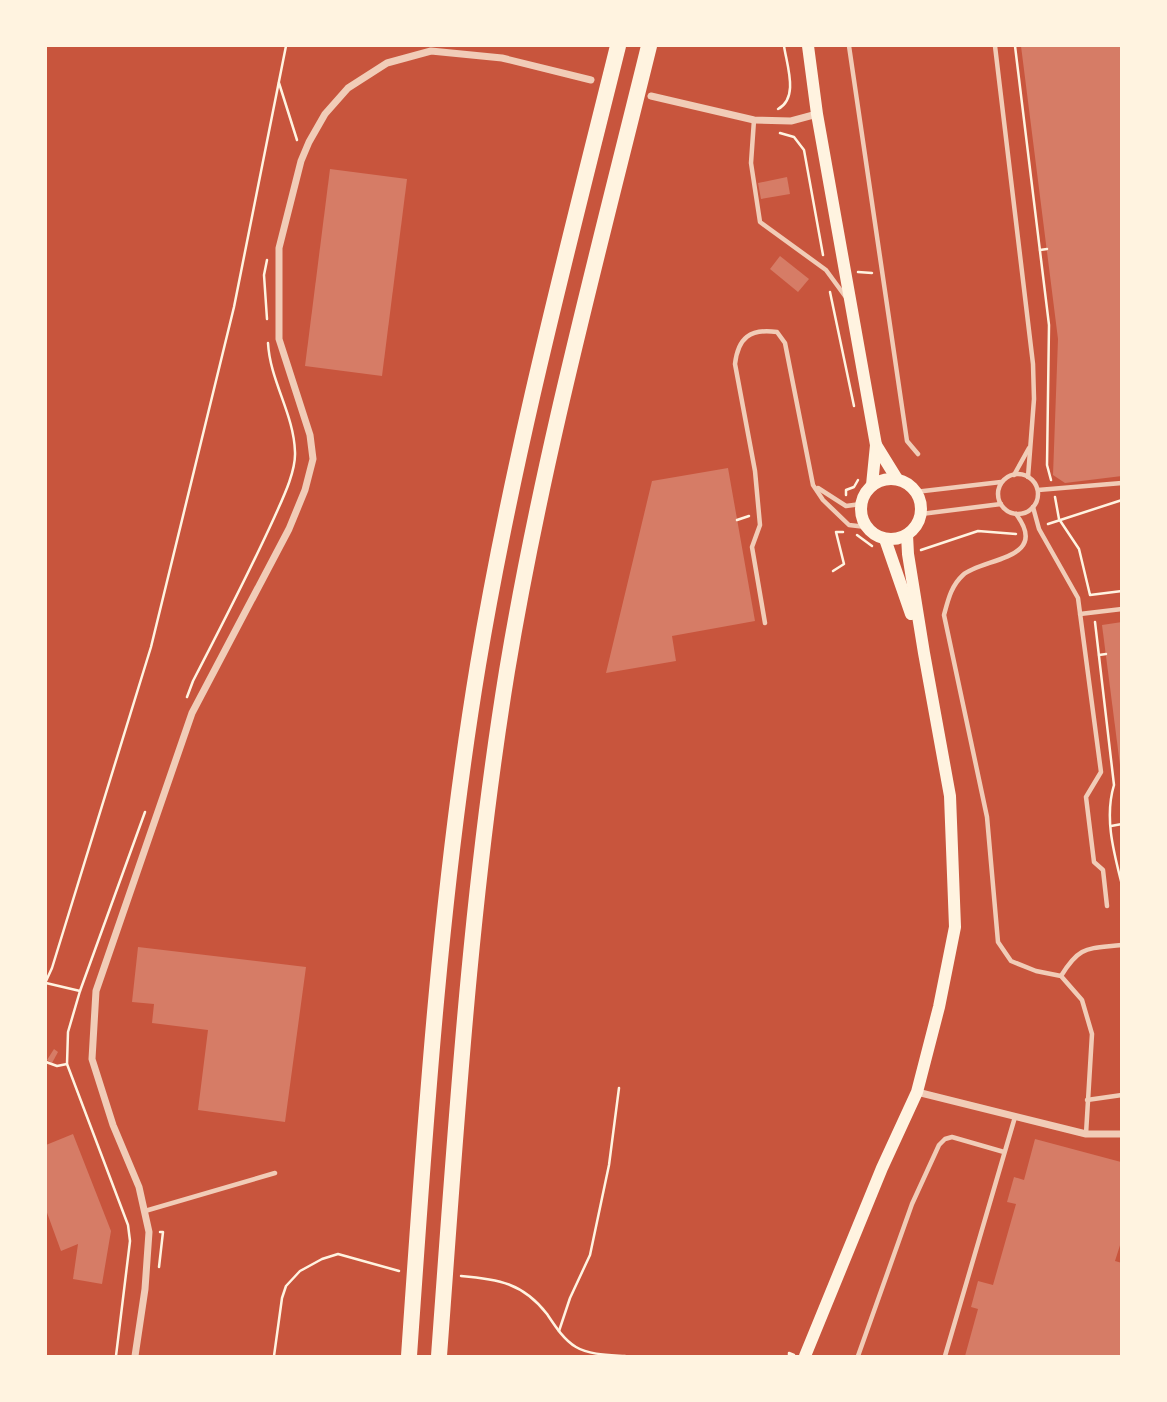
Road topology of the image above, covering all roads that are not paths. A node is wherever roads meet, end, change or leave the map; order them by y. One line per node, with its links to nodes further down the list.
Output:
1 (618, 46): 49 (highway)
2 (649, 46): 50 (highway)
3 (808, 46): 9 (main road)
4 (849, 46): 14 (lane)
5 (995, 46): 13 (lane)
6 (431, 48): 7 (street); 47 (street)
7 (590, 80)
8 (651, 96): 10 (street)
9 (817, 114): 10 (street); 11 (main road)
10 (754, 120): 11 (lane)
11 (851, 304): 12 (main road)
12 (876, 445): 17 (main road); 21 (main road)
13 (1029, 447): 15 (lane); 16 (lane)
14 (918, 454)
15 (1014, 475): 16 (lane); 18 (lane)
16 (1028, 477): 22 (lane)
17 (897, 479): 21 (main road); 23 (main road)
18 (1002, 482): 23 (lane); 25 (lane)
19 (1122, 483): 22 (lane)
20 (813, 485): 24 (lane); 29 (lane); 34 (lane)
21 (872, 485): 24 (main road)
22 (1038, 491): 26 (lane)
23 (915, 492): 27 (main road)
24 (860, 504): 29 (main road)
25 (1001, 504): 27 (lane); 28 (lane)
26 (1032, 508): 28 (lane); 33 (lane)
27 (920, 514): 30 (main road)
28 (1016, 514): 38 (lane)
29 (866, 527): 31 (main road)
30 (907, 535): 31 (main road); 35 (main road)
31 (885, 539): 35 (main road)
32 (1122, 609): 33 (lane)
33 (1080, 614): 36 (lane)
34 (765, 623)
35 (924, 653): 39 (main road)
36 (1107, 906)
37 (1122, 944): 38 (lane)
38 (1061, 976): 41 (lane)
39 (917, 1092): 42 (street); 51 (main road)
40 (1122, 1095): 41 (lane)
41 (1087, 1100): 43 (lane)
42 (1015, 1117): 43 (street); 45 (lane)
43 (1086, 1133): 44 (street)
44 (1122, 1134)
45 (1004, 1152): 52 (lane); 53 (lane)
46 (275, 1173): 47 (lane)
47 (144, 1212): 48 (street)
48 (135, 1356)
49 (409, 1356)
50 (439, 1356)
51 (805, 1356)
52 (858, 1356)
53 (945, 1356)

